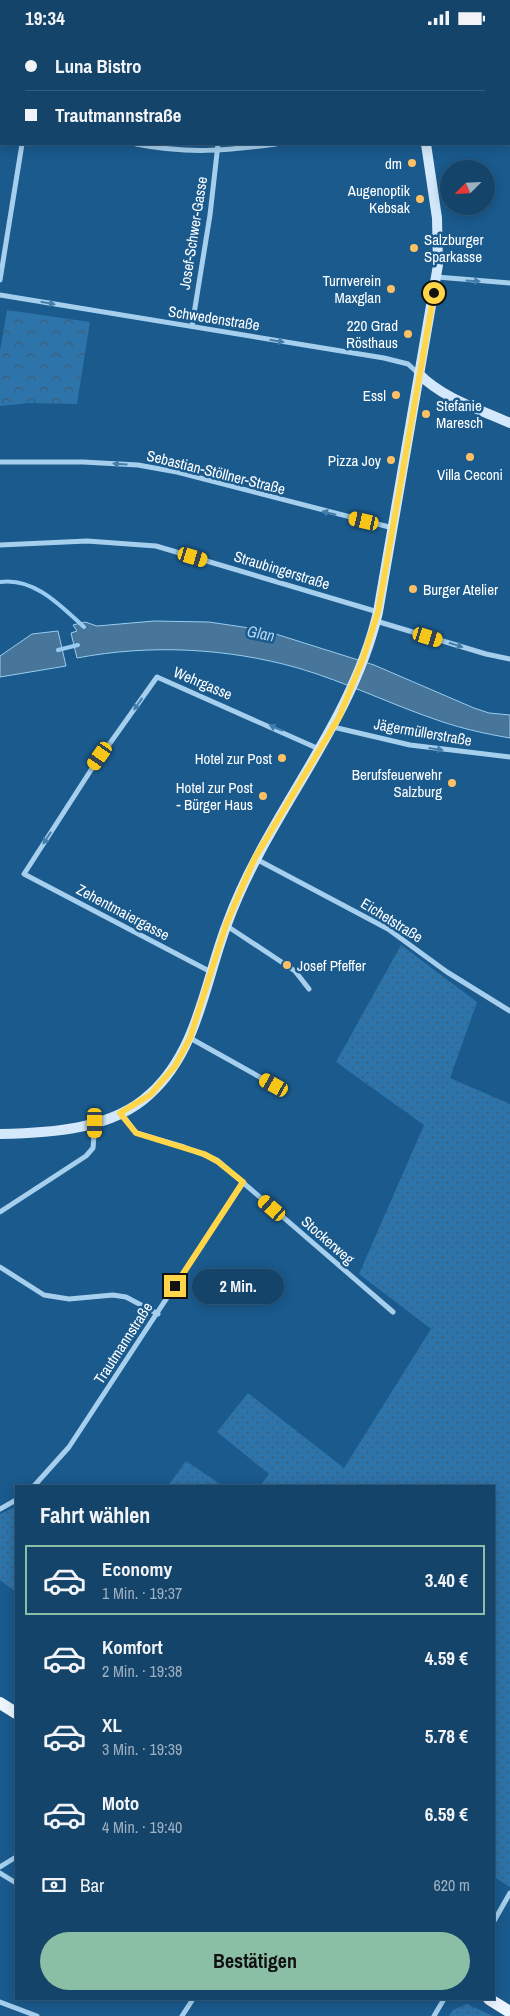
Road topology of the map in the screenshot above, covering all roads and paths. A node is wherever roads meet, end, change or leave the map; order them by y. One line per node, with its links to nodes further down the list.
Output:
1 (22, 145): 8 (street)
2 (142, 145): 6 (street)
3 (218, 145): 6 (street, Josef-Schwer-Gasse)
4 (268, 145): 6 (street)
5 (426, 145): 7 (street)
6 (218, 151): 11 (street, Josef-Schwer-Gasse)
7 (437, 277): 9 (street, one-way to 9); 12 (street)
8 (0, 280)
9 (510, 283)
10 (0, 295): 11 (street, Schwedenstraße, one-way to 11)
11 (192, 326): 12 (street, Schwedenstraße, one-way to 12)
12 (420, 374): 13 (street); 15 (street)
13 (510, 423)
14 (0, 462): 15 (street, Sebastian-Stöllner-Straße, one-way to 14)
15 (394, 528): 17 (street)
16 (0, 545): 17 (street, Straubingerstraße)
17 (377, 616): 18 (street, Straubingerstraße, one-way to 18); 19 (street)
18 (510, 659)
19 (334, 727): 20 (street); 21 (street, Jägermüllerstraße, one-way to 21)
20 (319, 749): 22 (street); 23 (street, Wehrgasse, one-way to 23)
21 (510, 757)
22 (255, 858): 24 (street); 27 (street, Eichetstraße)
23 (24, 874): 25 (street, Zehentmaiergasse)
24 (226, 925): 25 (street); 26 (street)
25 (211, 972): 28 (street)
26 (309, 989)
27 (510, 1011)
28 (190, 1038): 29 (street); 30 (street)
29 (274, 1085)
30 (120, 1113): 31 (street); 33 (street, Stockerweg)
31 (95, 1123): 32 (street); 34 (street)
32 (0, 1134)
33 (243, 1182): 36 (street, Stockerweg); 37 (street, Trautmannstraße)
34 (0, 1212)
35 (0, 1267): 37 (street)
36 (393, 1312)
37 (158, 1314): 38 (street, Trautmannstraße)
38 (35, 1485)
39 (15, 1501): 40 (street)
40 (0, 1509)
41 (0, 1703): 42 (main road)
42 (15, 1712)
43 (15, 1858): 44 (street)
44 (0, 1867)
45 (0, 1873): 46 (street)
46 (15, 1882)
47 (510, 1893): 48 (street)
48 (495, 1919)
49 (192, 2000): 55 (street)
50 (443, 2000): 56 (street)
51 (491, 2000): 53 (main road)
52 (0, 2002): 54 (street)
53 (510, 2012)
54 (37, 2016)
55 (182, 2016)
56 (434, 2016)

